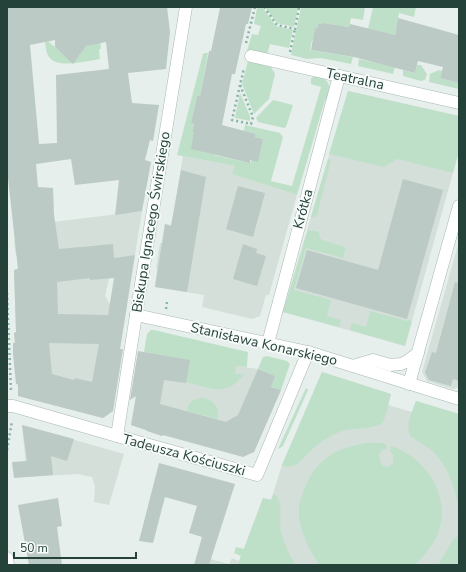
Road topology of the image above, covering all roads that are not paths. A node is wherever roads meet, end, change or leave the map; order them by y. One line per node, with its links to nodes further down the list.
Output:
1 (186, 7): 6 (street, Biskupa Ignacego Świrskiego)
2 (251, 56): 3 (street, Teatralna)
3 (339, 76): 4 (street, Teatralna); 7 (street, Krótka)
4 (459, 102)
5 (459, 206): 9 (street)
6 (136, 315): 7 (street, Stanisława Konarskiego); 14 (street, Biskupa Ignacego Świrskiego)
7 (268, 343): 8 (street, Stanisława Konarskiego)
8 (308, 352): 10 (street, Stanisława Konarskiego); 14 (street, Tadeusza Kościuszki)
9 (418, 353): 10 (street); 11 (street)
10 (353, 366): 11 (street, Stanisława Konarskiego)
11 (409, 384): 12 (street, Stanisława Konarskiego)
12 (459, 399)
13 (10, 400): 14 (street, Tadeusza Kościuszki)
14 (117, 436)
15 (7, 558): 16 (street)
16 (8, 565)

